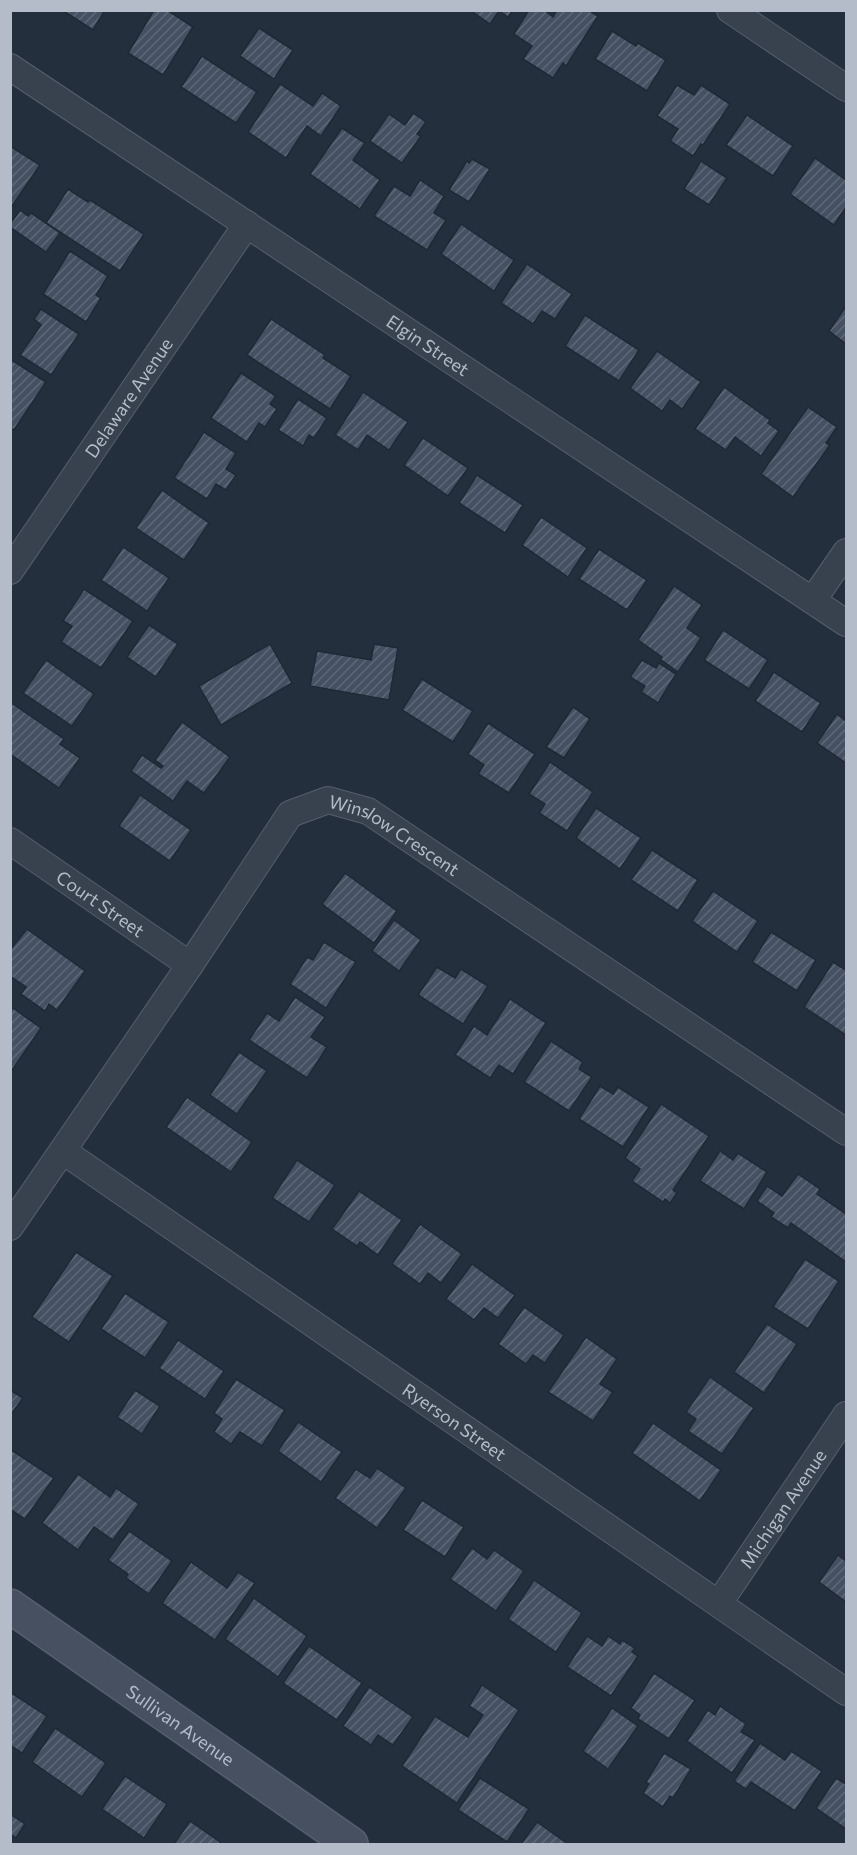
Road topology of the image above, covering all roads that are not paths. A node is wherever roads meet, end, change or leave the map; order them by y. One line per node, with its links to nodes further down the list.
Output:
1 (730, 10): 2 (street)
2 (759, 18): 4 (street)
3 (10, 67): 5 (street, Elgin Street)
4 (846, 88)
5 (247, 224): 7 (street, Delaware Avenue); 8 (street, Elgin Street)
6 (846, 552): 8 (street)
7 (11, 568)
8 (813, 600): 9 (street, Elgin Street)
9 (846, 622)
10 (10, 841): 11 (street, Court Street)
11 (190, 965): 12 (street, Winslow Crescent); 13 (street, Winslow Crescent)
12 (846, 1132)
13 (63, 1151): 14 (street, Winslow Crescent); 16 (street, Ryerson Street)
14 (10, 1227)
15 (846, 1414): 16 (street, Michigan Avenue)
16 (719, 1603): 18 (street, Ryerson Street)
17 (10, 1606): 19 (street, Sullivan Avenue)
18 (846, 1692)
19 (351, 1845)

